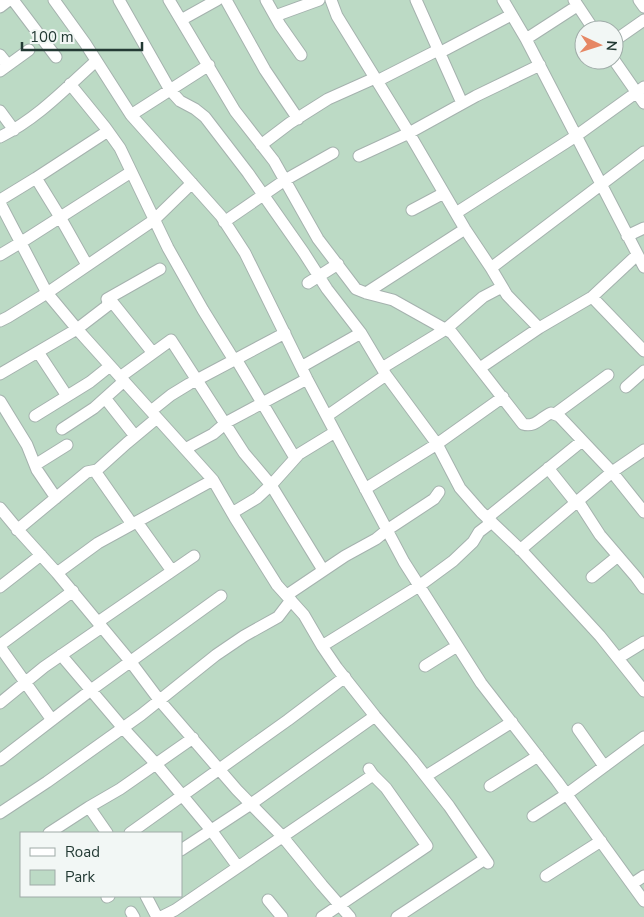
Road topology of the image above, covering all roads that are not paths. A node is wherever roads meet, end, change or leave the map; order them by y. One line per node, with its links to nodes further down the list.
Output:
1 (9, 0): 15 (street)
2 (13, 0): 28 (street)
3 (54, 0): 29 (street)
4 (119, 0): 36 (street)
5 (169, 0): 19 (street)
6 (216, 0): 19 (street)
7 (226, 0): 42 (street)
8 (266, 0): 18 (street)
9 (320, 0): 18 (street)
10 (331, 0): 34 (street)
11 (416, 0): 25 (street)
12 (503, 0): 17 (street)
13 (639, 0): 16 (street)
14 (575, 3): 20 (street); 23 (street)
15 (0, 7)
16 (644, 7)
17 (511, 15): 23 (street); 25 (street)
18 (275, 16): 27 (street)
19 (181, 20): 30 (street)
20 (587, 20)
21 (644, 20): 22 (street)
22 (624, 35)
23 (526, 39): 31 (street)
24 (29, 50): 32 (street)
25 (438, 52): 34 (street); 39 (street)
26 (0, 55): 32 (street)
27 (301, 55)
28 (56, 57)
29 (96, 61): 35 (street); 41 (street)
30 (209, 65): 36 (street); 48 (street)
31 (540, 65): 39 (street); 46 (street)
32 (4, 68)
33 (623, 70): 37 (street)
34 (376, 79): 42 (street); 45 (street)
35 (70, 84): 43 (street); 44 (street)
36 (170, 90): 41 (street); 58 (street)
37 (640, 90): 38 (street); 46 (street)
38 (644, 102)
39 (462, 103): 45 (street)
40 (0, 111): 43 (street)
41 (131, 115): 55 (street)
42 (298, 119): 48 (street)
43 (14, 130): 47 (street)
44 (108, 131): 52 (street); 53 (street)
45 (409, 133): 51 (street); 57 (street)
46 (576, 136): 56 (street); 61 (street)
47 (0, 137)
48 (261, 145): 54 (street)
49 (644, 152): 56 (street)
50 (333, 154): 54 (street)
51 (359, 156)
52 (131, 172): 62 (street); 63 (street)
53 (36, 178): 59 (street); 62 (street)
54 (285, 180): 58 (street); 71 (street)
55 (192, 183): 63 (street); 64 (street)
56 (601, 184): 67 (street); 74 (street)
57 (444, 193): 60 (street); 61 (street)
58 (264, 195): 64 (street); 76 (street)
59 (0, 201): 68 (street)
60 (412, 210)
61 (456, 213): 66 (street)
62 (60, 218): 68 (street); 72 (street)
63 (154, 220): 72 (street); 92 (street)
64 (224, 222): 87 (street)
65 (644, 228): 67 (street)
66 (465, 229): 74 (street); 80 (street)
67 (627, 236): 70 (street)
68 (20, 243): 69 (street); 79 (street)
69 (0, 255)
70 (638, 255): 73 (street); 81 (street)
71 (338, 264): 76 (street); 80 (street)
72 (87, 265): 79 (street)
73 (644, 267)
74 (492, 268): 78 (street)
75 (160, 269): 82 (street)
76 (319, 277): 77 (street); 88 (street)
77 (308, 283)
78 (502, 287): 84 (street); 86 (street)
79 (47, 293): 83 (street); 85 (street)
80 (366, 293): 86 (street)
81 (592, 297): 84 (street); 89 (street)
82 (108, 298): 85 (street); 91 (street)
83 (0, 321)
84 (539, 328): 95 (street)
85 (77, 329): 90 (street); 93 (street)
86 (446, 329): 95 (street); 97 (street)
87 (285, 333): 92 (street); 94 (street)
88 (361, 333): 94 (street); 97 (street)
89 (644, 351)
90 (38, 352): 98 (street); 104 (street)
91 (153, 353): 100 (street); 101 (street)
92 (235, 360): 101 (street); 108 (street)
93 (110, 366): 100 (street); 104 (street)
94 (301, 368): 102 (street)
95 (480, 368): 105 (street)
96 (644, 371): 103 (street)
97 (384, 372): 112 (street); 118 (street)
98 (0, 374)
99 (608, 375): 109 (street)
100 (122, 379): 106 (street); 110 (street)
101 (196, 380): 110 (street); 113 (street)
102 (307, 380): 108 (street); 112 (street)
103 (626, 387)
104 (67, 396): 111 (street)
105 (503, 397): 109 (street); 118 (street)
106 (105, 398): 114 (street); 116 (street)
107 (0, 400): 123 (street)
108 (262, 403): 113 (street); 122 (street)
109 (555, 414): 117 (street)
110 (154, 415): 116 (street); 120 (street)
111 (34, 416)
112 (326, 416): 115 (street)
113 (224, 424): 120 (street); 128 (street)
114 (62, 429)
115 (335, 432): 122 (street); 129 (street)
116 (135, 436): 125 (street)
117 (582, 441): 124 (street); 126 (street)
118 (437, 444): 129 (street); 136 (street)
119 (67, 445): 123 (street)
120 (185, 448): 127 (street)
121 (644, 450): 126 (street)
122 (296, 458): 128 (street)
123 (35, 465): 131 (street)
124 (548, 468): 132 (street); 136 (street)
125 (97, 470): 131 (street); 137 (street)
126 (612, 472): 132 (street); 134 (street)
127 (213, 480): 135 (street); 137 (street)
128 (271, 485): 135 (street); 144 (street)
129 (365, 488): 139 (street)
130 (439, 492): 139 (street)
131 (56, 498): 138 (street)
132 (577, 502): 140 (street); 143 (street)
133 (0, 508): 138 (street)
134 (644, 512)
135 (232, 513): 153 (street)
136 (490, 520): 140 (street); 149 (street)
137 (135, 523): 145 (street); 146 (street)
138 (17, 530): 141 (street)
139 (387, 530): 144 (street); 149 (street)
140 (520, 550): 160 (street)
141 (41, 555): 146 (street); 148 (street)
142 (194, 556): 145 (street)
143 (618, 556): 147 (street); 150 (street)
144 (323, 570): 153 (street)
145 (172, 571): 154 (street)
146 (57, 572): 151 (street)
147 (592, 577)
148 (0, 586)
149 (418, 586): 157 (street); 158 (street)
150 (644, 588)
151 (73, 591): 154 (street); 156 (street)
152 (221, 596): 161 (street)
153 (289, 598): 157 (street); 167 (street)
154 (100, 624): 159 (street); 161 (street)
155 (644, 642): 160 (street)
156 (0, 646): 164 (street)
157 (322, 646): 163 (street)
158 (457, 646): 162 (street); 171 (street)
159 (61, 655): 164 (street); 165 (street)
160 (618, 658): 166 (street)
161 (130, 661): 165 (street); 167 (street)
162 (425, 666)
163 (345, 677): 169 (street); 180 (street)
164 (26, 682): 168 (street); 170 (street)
165 (91, 690): 170 (street); 172 (street)
166 (644, 691)
167 (160, 701): 172 (street); 175 (street)
168 (0, 703)
169 (375, 716): 181 (street); 185 (street)
170 (52, 720): 177 (street)
171 (512, 722): 176 (street); 181 (street)
172 (123, 728): 178 (street); 187 (street)
173 (578, 729): 179 (street)
174 (644, 737): 179 (street)
175 (193, 738): 178 (street); 180 (street)
176 (538, 756): 182 (street); 183 (street)
177 (0, 760)
178 (156, 764): 184 (street); 186 (street)
179 (604, 766): 183 (street)
180 (219, 769): 184 (street); 185 (street)
181 (426, 776): 208 (street)
182 (490, 786)
183 (567, 794): 188 (street); 194 (street)
184 (182, 795): 189 (street); 192 (street)
185 (251, 804): 189 (street); 193 (street)
186 (89, 807): 190 (street); 191 (street)
187 (0, 813)
188 (533, 816)
189 (211, 830): 195 (street); 196 (street)
190 (51, 832)
191 (106, 832)
192 (131, 832)
193 (282, 836): 196 (street); 203 (street); 203 (street)
194 (601, 841): 197 (street); 199 (street)
195 (182, 849)
196 (238, 867): 204 (street)
197 (546, 876)
198 (644, 876): 199 (street)
199 (632, 884): 202 (street)
200 (147, 897): 204 (street)
201 (268, 900): 205 (street)
202 (644, 901)
203 (340, 905): 206 (street); 207 (street)
204 (159, 917)
205 (282, 917)
206 (322, 917)
207 (350, 917)
208 (397, 917)

